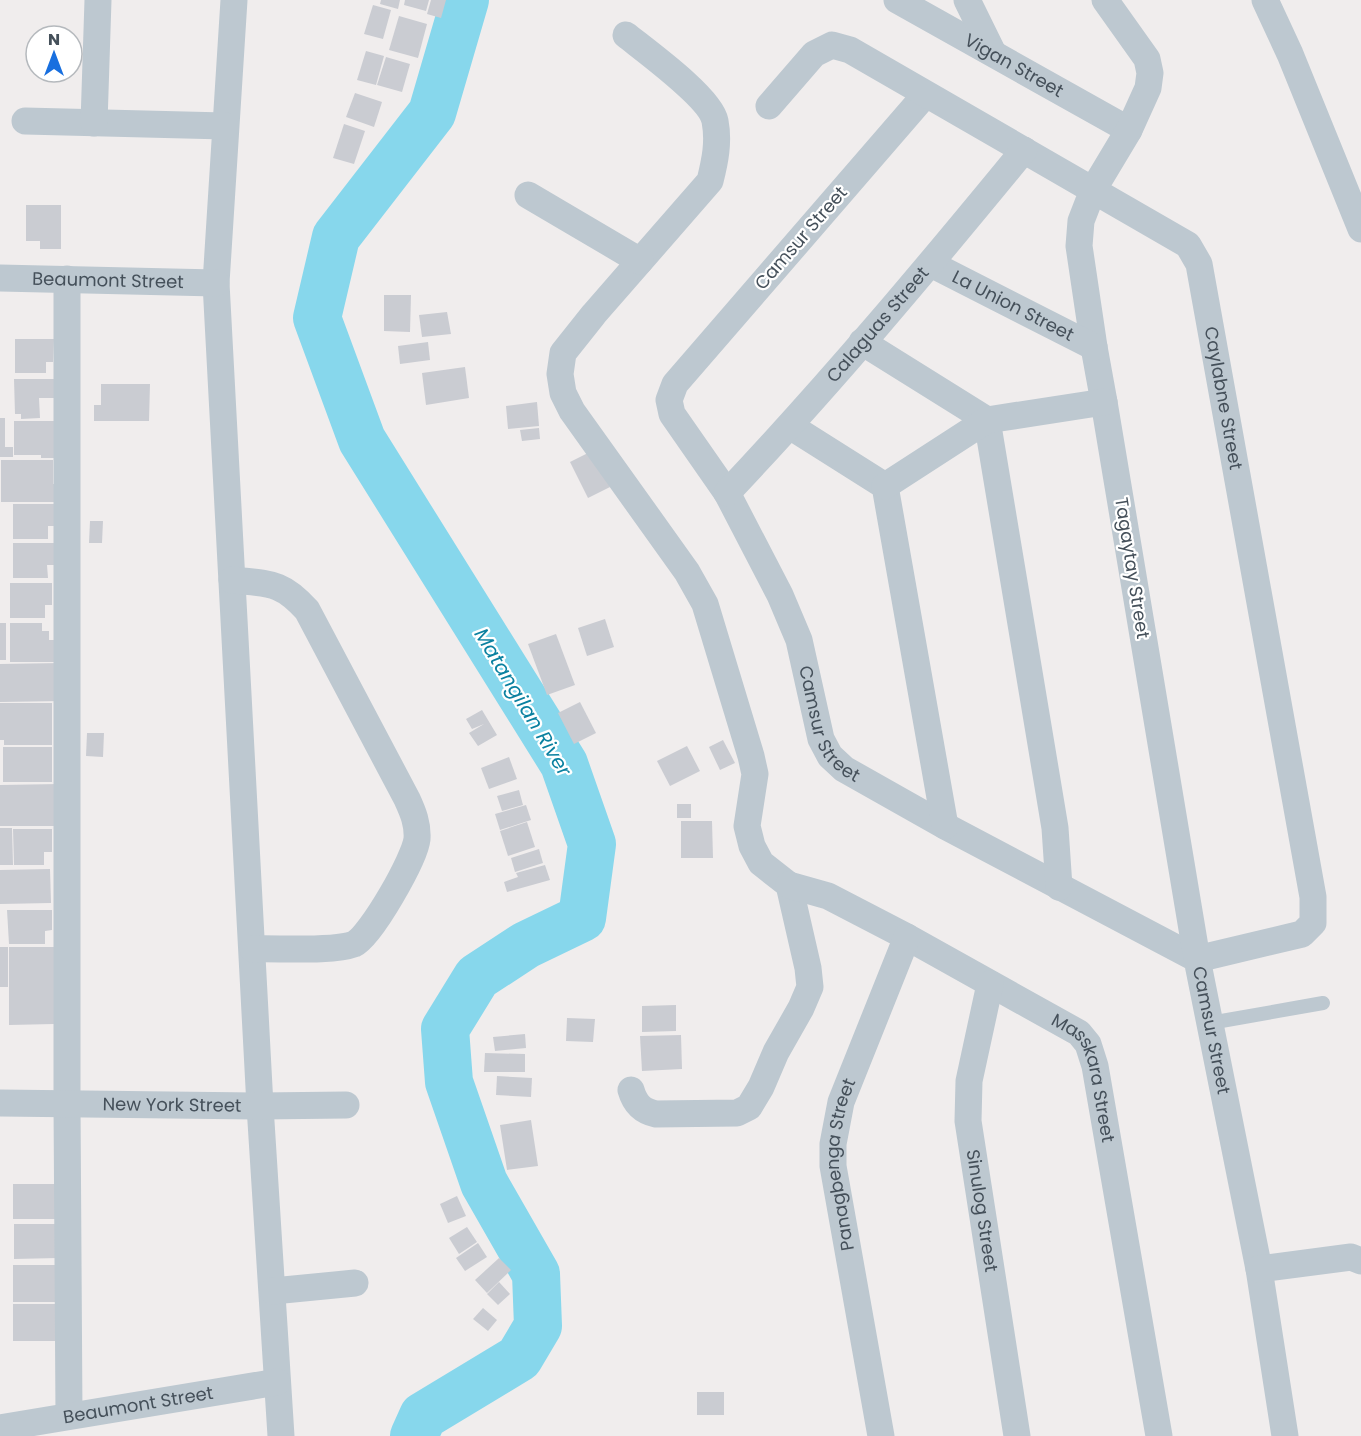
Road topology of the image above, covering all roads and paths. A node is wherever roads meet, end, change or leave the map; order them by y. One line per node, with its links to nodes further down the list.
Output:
1 (98, 0): 12 (street)
2 (234, 0): 13 (street)
3 (897, 0): 8 (street, Vigan Street)
4 (967, 0): 8 (street)
5 (1105, 0): 14 (street, Tagaytay Street)
6 (1265, 0): 18 (street)
7 (626, 35): 19 (street)
8 (993, 53): 14 (street, Vigan Street)
9 (925, 95): 10 (street, Caylabne Street); 15 (street, Caylabne Street); 30 (street, Camsur Street)
10 (769, 106)
11 (25, 121): 12 (street)
12 (94, 123): 13 (street)
13 (225, 126): 23 (street)
14 (1126, 136): 16 (street, Tagaytay Street)
15 (1024, 150): 16 (street, Caylabne Street); 20 (street, Calaguas Street)
16 (1096, 185): 25 (street, Tagaytay Street); 37 (street, Caylabne Street)
17 (528, 195): 19 (street)
18 (1361, 229)
19 (640, 261): 33 (street)
20 (931, 264): 24 (street, Calaguas Street); 25 (street, La Union Street)
21 (0, 278): 22 (street, Beaumont Street)
22 (67, 279): 23 (street, Beaumont Street); 43 (street)
23 (216, 282): 31 (street)
24 (862, 342): 27 (street); 28 (street, Calaguas Street)
25 (1094, 347): 26 (street, Tagaytay Street)
26 (1104, 402): 27 (street); 37 (street, Tagaytay Street)
27 (987, 420): 29 (street); 34 (street)
28 (790, 426): 29 (street); 30 (street, Calaguas Street)
29 (885, 486): 32 (street)
30 (727, 493): 32 (street, Camsur Street)
31 (232, 580): 36 (street); 36 (street)
32 (945, 826): 34 (street, Camsur Street)
33 (789, 885): 35 (street, Masskara Street); 41 (street)
34 (1059, 887): 37 (street, Camsur Street)
35 (907, 937): 38 (street, Masskara Street); 54 (street, Panagbenga Street)
36 (253, 949): 45 (street)
37 (1197, 959): 40 (street, Camsur Street)
38 (990, 984): 55 (street, Sinulog Street); 56 (street, Masskara Street)
39 (1323, 1003): 40 (lane)
40 (1210, 1023): 47 (street, Camsur Street)
41 (631, 1090)
42 (0, 1103): 43 (street, New York Street)
43 (67, 1104): 45 (street, New York Street); 51 (street)
44 (346, 1105): 45 (street, New York Street)
45 (260, 1106): 49 (street)
46 (1361, 1261): 47 (street)
47 (1259, 1269): 57 (street, Camsur Street)
48 (355, 1283): 49 (street)
49 (273, 1291): 50 (street)
50 (277, 1382): 51 (street, Beaumont Street); 53 (street)
51 (69, 1415): 52 (street, Beaumont Street)
52 (0, 1428)
53 (281, 1436)
54 (881, 1436)
55 (1017, 1436)
56 (1159, 1436)
57 (1285, 1436)

